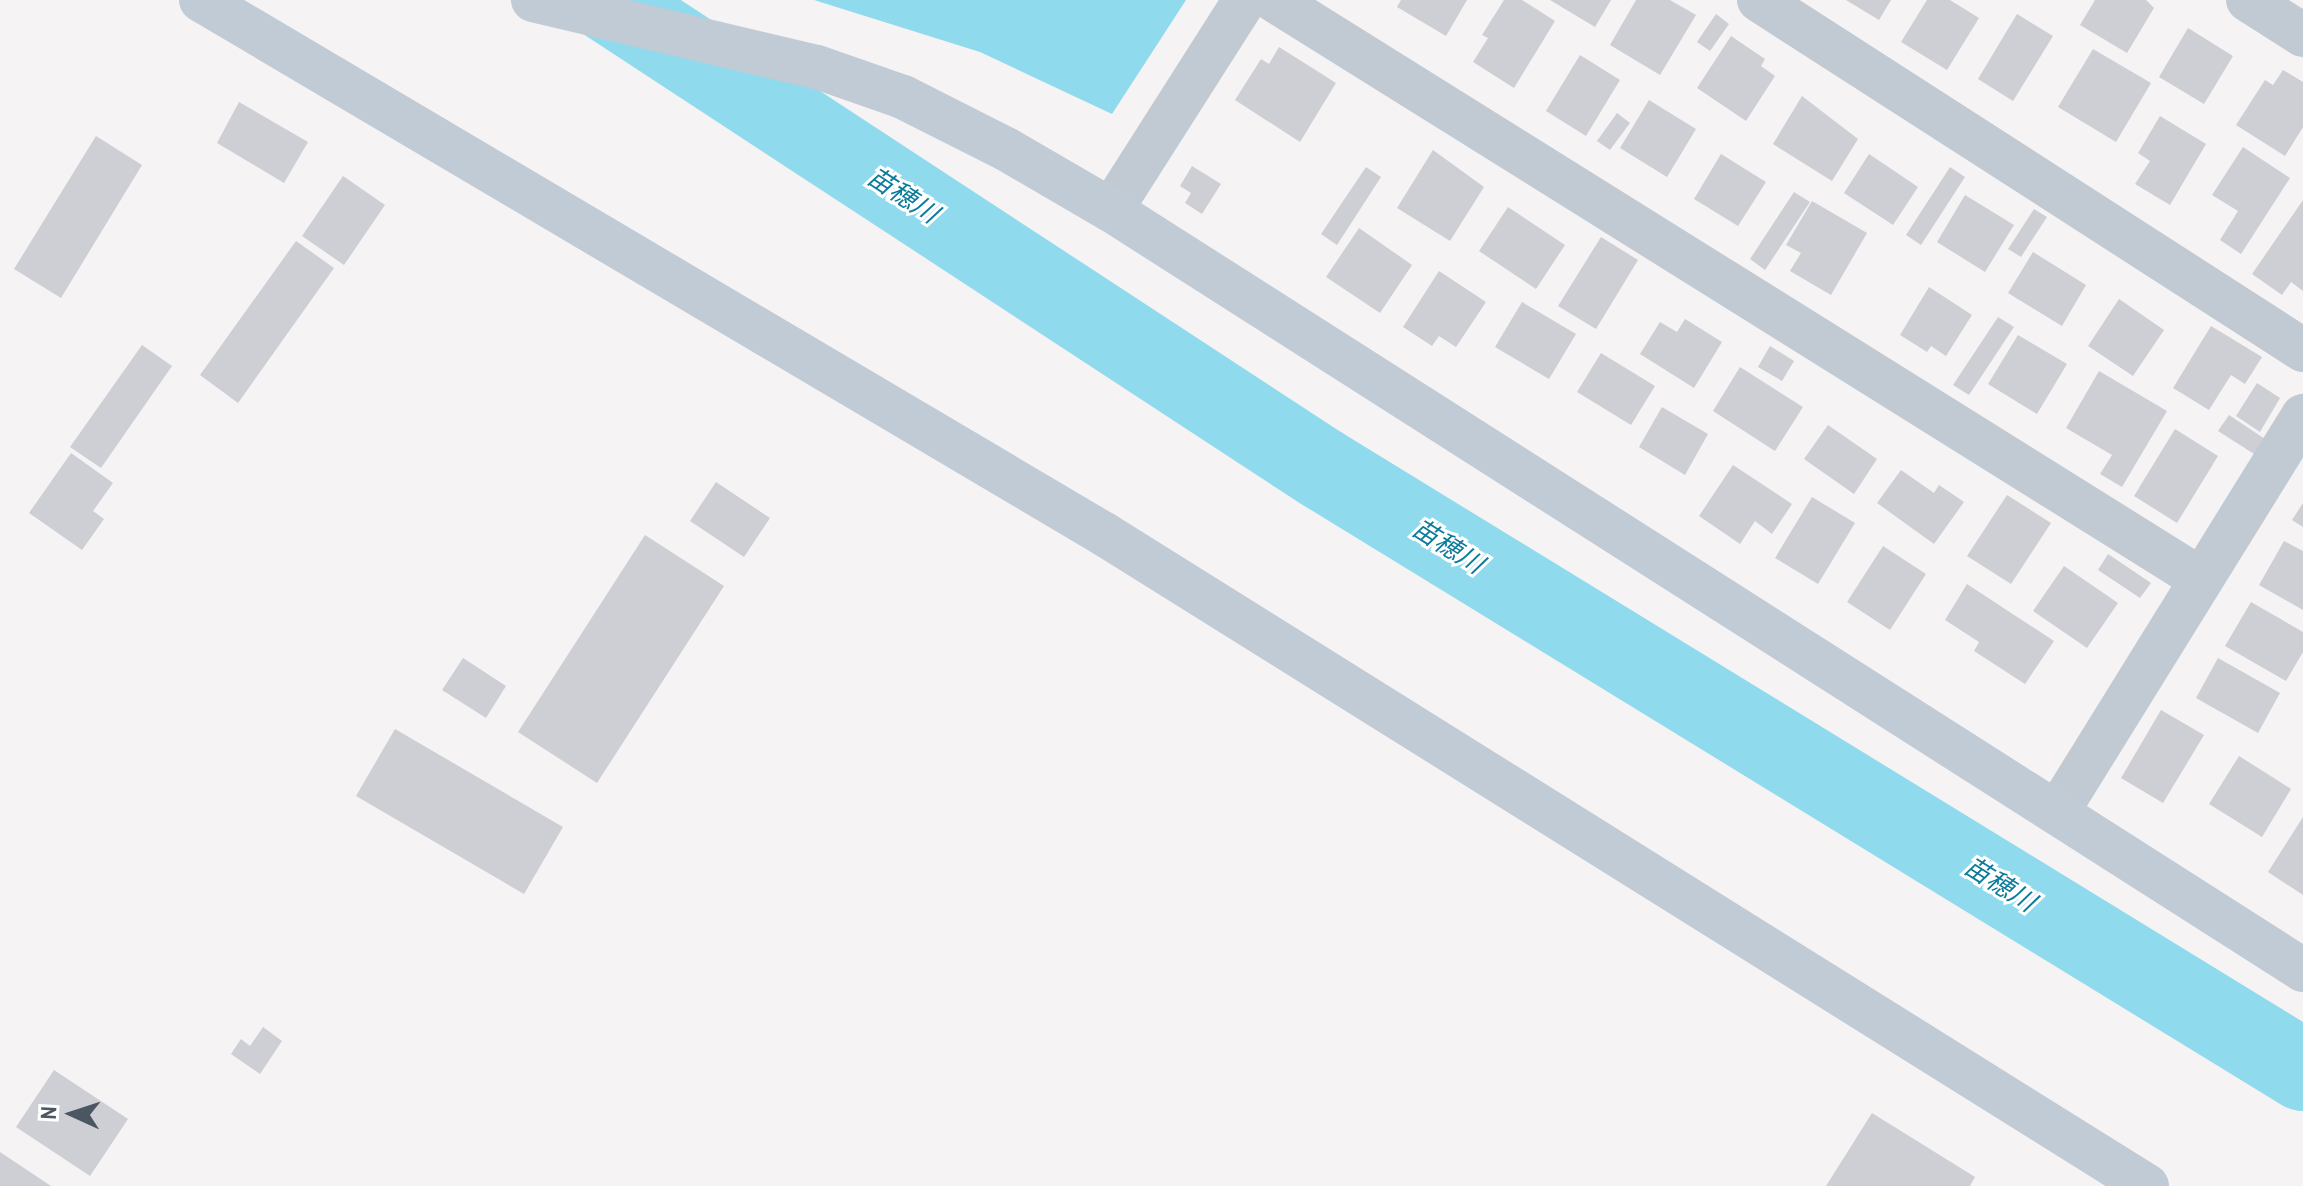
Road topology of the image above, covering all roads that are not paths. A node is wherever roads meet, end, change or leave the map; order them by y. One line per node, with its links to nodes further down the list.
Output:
1 (201, 0): 14 (street)
2 (533, 0): 8 (street)
3 (1245, 0): 8 (street)
4 (1274, 0): 11 (street)
5 (1759, 0): 9 (street)
6 (2248, 0): 7 (street)
7 (2303, 35)
8 (1111, 210): 12 (street)
9 (2303, 350)
10 (2303, 416): 11 (street)
11 (2201, 579): 12 (street)
12 (2058, 811): 13 (street)
13 (2303, 970)
14 (2147, 1186)

